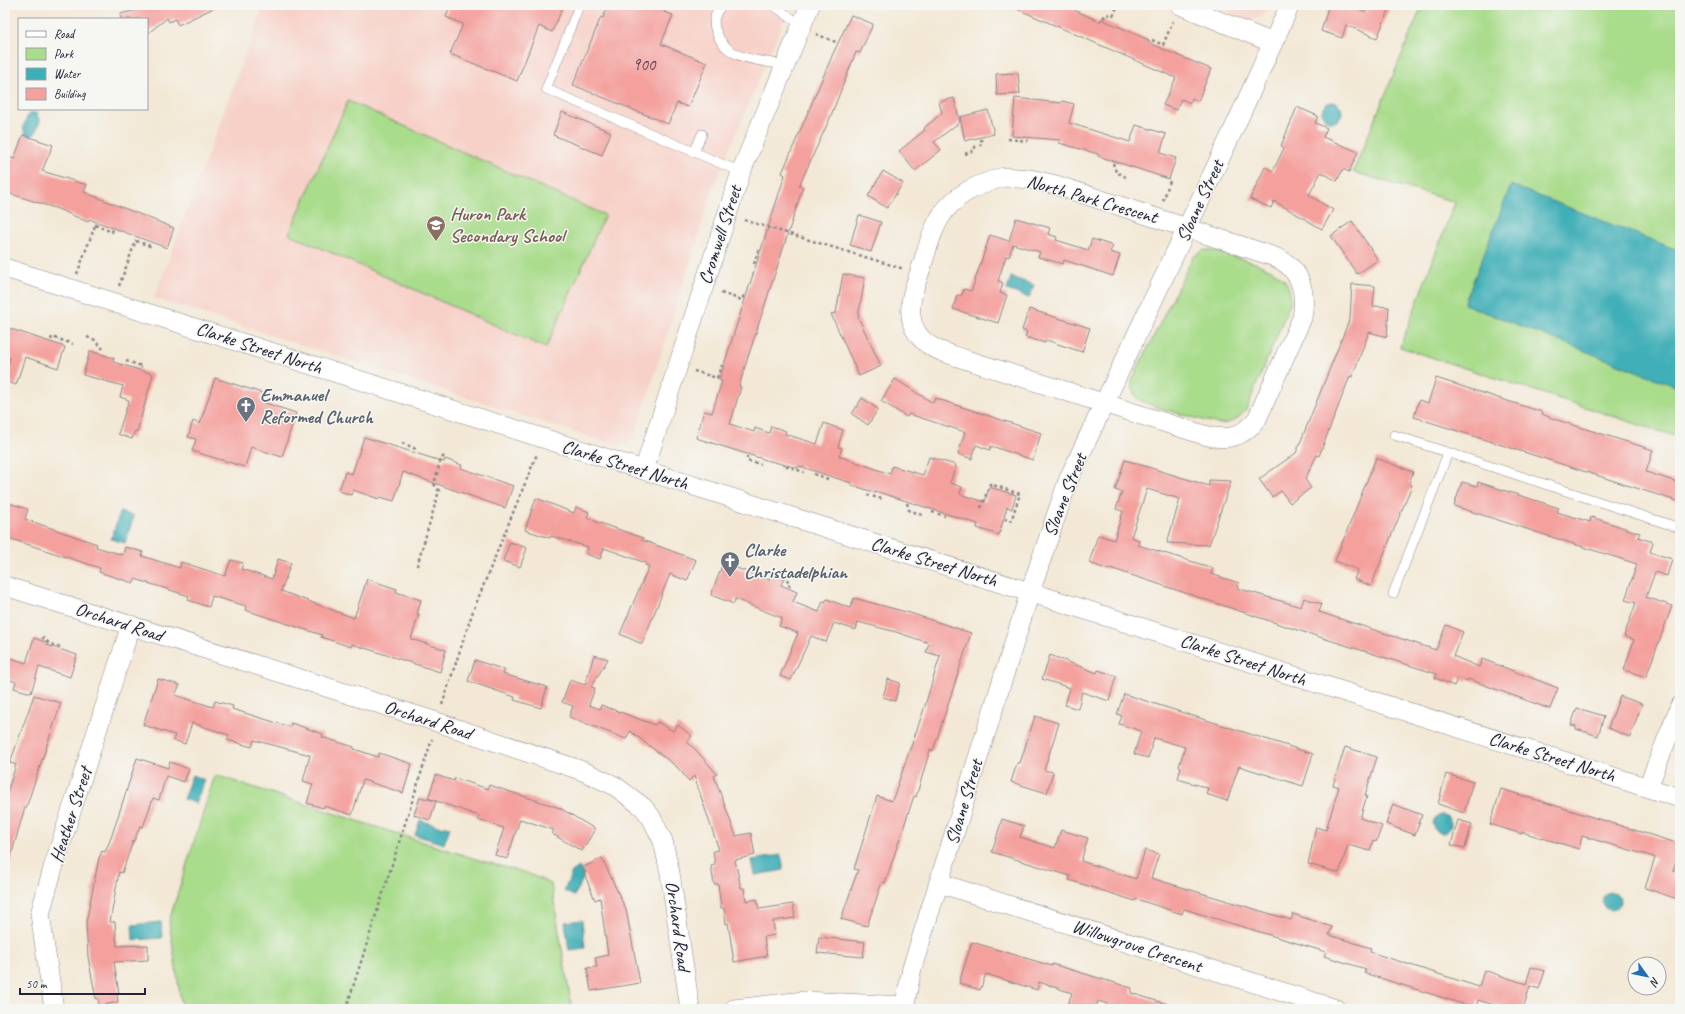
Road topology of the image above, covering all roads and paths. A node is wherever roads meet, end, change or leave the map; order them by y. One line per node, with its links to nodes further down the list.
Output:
1 (722, 5): 13 (lane)
2 (773, 5): 9 (lane)
3 (810, 5): 9 (street, Cromwell Street)
4 (1118, 5): 8 (path)
5 (1290, 5): 11 (street, Sloane Street)
6 (579, 6): 18 (lane)
7 (1177, 12): 10 (path); 11 (street)
8 (1103, 18)
9 (806, 29): 12 (path); 13 (street, Cromwell Street)
10 (1152, 40)
11 (1273, 42): 26 (street, Sloane Street)
12 (838, 43)
13 (785, 65): 21 (street, Cromwell Street)
14 (702, 134): 18 (lane)
15 (981, 139): 19 (path)
16 (1008, 139): 17 (path)
17 (1028, 139)
18 (694, 152): 21 (lane)
19 (965, 154)
20 (1113, 163): 22 (path)
21 (741, 172): 25 (street, Cromwell Street)
22 (1126, 177)
23 (1170, 181): 24 (path)
24 (1162, 206)
25 (726, 214): 32 (path); 54 (street, Cromwell Street)
26 (1187, 228): 32 (street, North Park Crescent); 45 (street, Sloane Street); 45 (street, North Park Crescent)
27 (113, 229): 33 (path)
28 (151, 244): 34 (path)
29 (759, 248): 30 (path)
30 (754, 264)
31 (5, 268): 54 (street, Clarke Street North)
32 (920, 273): 45 (street, North Park Crescent)
33 (76, 276)
34 (118, 290)
35 (713, 290): 36 (path)
36 (744, 295)
37 (88, 337): 40 (path)
38 (51, 340): 39 (path)
39 (73, 344)
40 (103, 349)
41 (126, 361): 43 (path)
42 (722, 365): 44 (path)
43 (141, 368)
44 (688, 369)
45 (1105, 403): 71 (street, Sloane Street)
46 (1394, 435): 49 (lane)
47 (402, 442): 48 (path)
48 (417, 452)
49 (1448, 453): 66 (lane); 72 (lane)
50 (444, 456): 67 (path)
51 (747, 456): 52 (path)
52 (761, 464)
53 (786, 466): 55 (path)
54 (644, 470): 71 (street, Clarke Street North)
55 (804, 472)
56 (814, 474): 57 (path)
57 (831, 480)
58 (867, 495): 59 (path)
59 (883, 499)
60 (907, 503): 63 (path)
61 (981, 508): 65 (path)
62 (932, 512): 64 (path)
63 (922, 516)
64 (946, 516)
65 (1005, 519)
66 (1680, 528)
67 (417, 566)
68 (781, 570): 70 (path)
69 (5, 586): 73 (street, Orchard Road)
70 (792, 588)
71 (1030, 592): 77 (street, Clarke Street North); 79 (street, Sloane Street)
72 (1392, 594)
73 (131, 625): 81 (street, Heather Street); 82 (street, Orchard Road)
74 (42, 637): 75 (path)
75 (61, 647)
76 (1680, 706): 77 (street)
77 (1648, 787): 78 (street, Clarke Street North)
78 (1680, 798)
79 (939, 883): 80 (street, Sloane Street); 84 (street, Willowgrove Crescent)
80 (904, 1008): 83 (street)
81 (54, 1009)
82 (690, 1009)
83 (734, 1009)
84 (1336, 1009)

